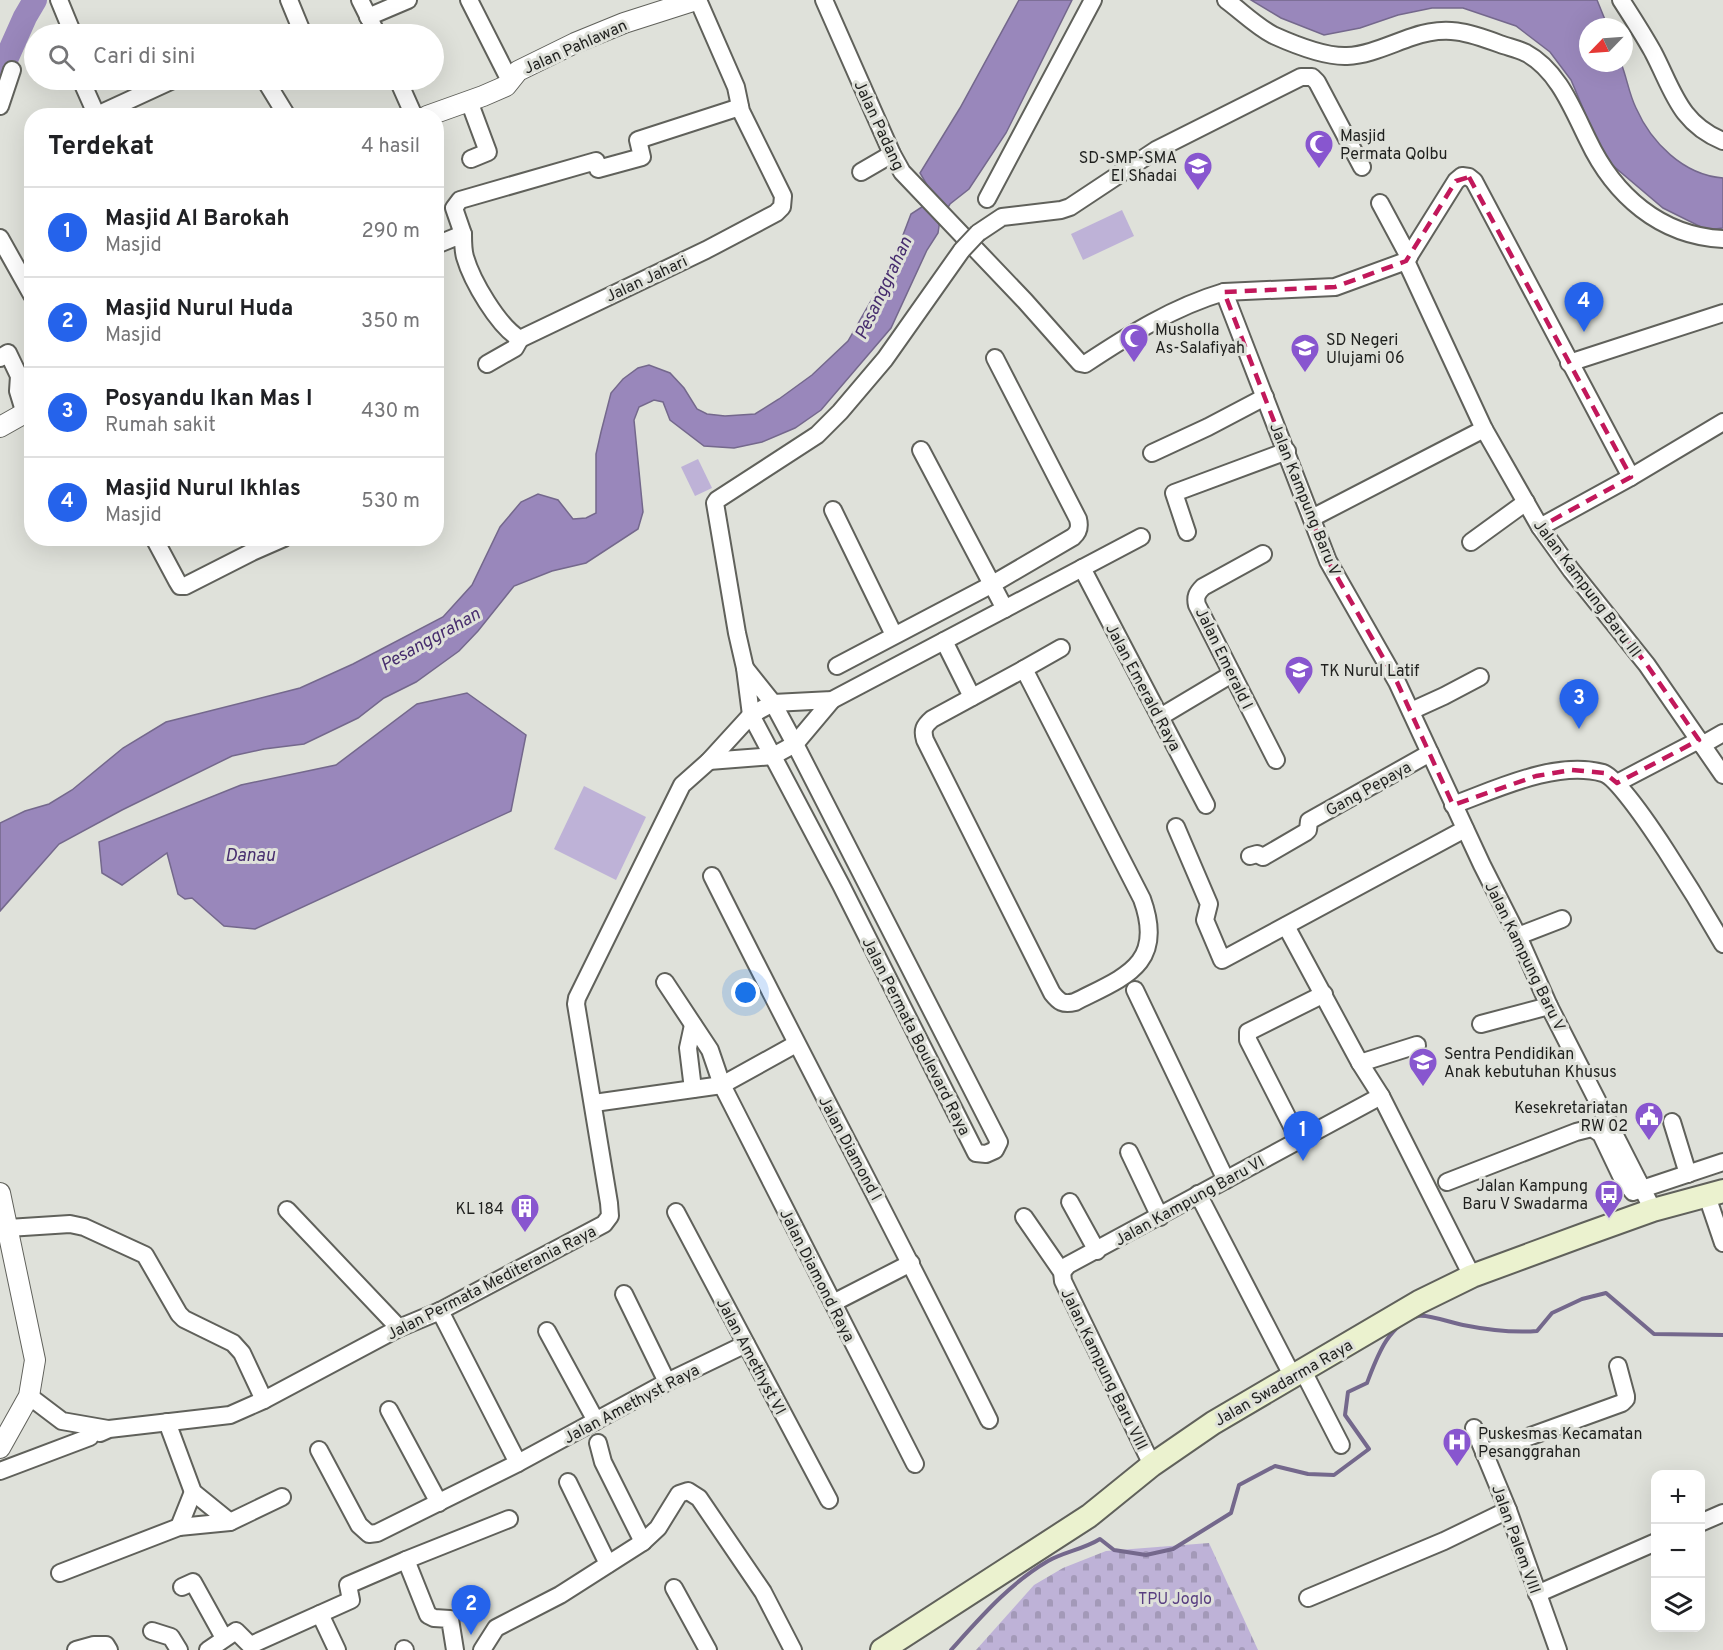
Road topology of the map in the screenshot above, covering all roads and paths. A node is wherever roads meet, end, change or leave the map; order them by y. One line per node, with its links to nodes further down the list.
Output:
1 (59, 0): 12 (street)
2 (289, 0): 13 (street)
3 (360, 0): 11 (street)
4 (408, 0): 11 (street)
5 (470, 0): 16 (street)
6 (697, 0): 16 (street, Jalan Pahlawan); 23 (street, Jalan Jahari)
7 (824, 0): 30 (street, Jalan Padang)
8 (1093, 0): 34 (street)
9 (1226, 0): 38 (street)
10 (1621, 0): 29 (street)
11 (368, 17): 14 (street)
12 (69, 24)
13 (299, 24)
14 (372, 24)
15 (12, 70): 22 (street)
16 (510, 81): 21 (street, Jalan Pahlawan)
17 (86, 90): 24 (street)
18 (151, 90): 25 (street)
19 (271, 90): 26 (street)
20 (402, 90): 27 (street)
21 (469, 101): 28 (street, Jalan Pahlawan); 31 (street)
22 (0, 106)
23 (740, 107): 36 (street); 45 (street, Jalan Jahari)
24 (94, 108)
25 (112, 108)
26 (282, 108)
27 (410, 108)
28 (444, 110)
29 (1723, 141)
30 (892, 154): 33 (street); 40 (street, Jalan Padang)
31 (471, 159)
32 (1362, 167): 40 (street, bridge)
33 (861, 172)
34 (987, 199)
35 (1380, 203): 41 (street, Jalan Kampung Baru III)
36 (463, 234): 39 (street); 45 (street)
37 (0, 238): 42 (street)
38 (1723, 240)
39 (444, 242)
40 (961, 242): 43 (street, Jalan Padang); 77 (street, Jalan Permata Boulevard Raya)
41 (1408, 259): 43 (street); 48 (street); 55 (street, Jalan Kampung Baru III)
42 (24, 281)
43 (1224, 292): 50 (street, Jalan Kampung Baru V)
44 (1723, 313): 48 (street)
45 (520, 339): 49 (street)
46 (0, 358): 51 (street)
47 (995, 358): 71 (street)
48 (1569, 363): 59 (street)
49 (487, 364)
50 (1265, 397): 57 (street, Jalan Kampung Baru V); 58 (street)
51 (24, 403)
52 (24, 413): 54 (street)
53 (1723, 422): 59 (street)
54 (0, 427)
55 (1484, 429): 60 (street, Jalan Kampung Baru III); 62 (street)
56 (921, 450): 71 (street)
57 (1287, 451): 62 (street, Jalan Kampung Baru V); 64 (street)
58 (1152, 453)
59 (1631, 477): 63 (street)
60 (1526, 502): 63 (street, Jalan Kampung Baru III); 66 (street)
61 (832, 510): 73 (street)
62 (1311, 518): 84 (street, Jalan Kampung Baru V)
63 (1540, 527): 88 (street, Jalan Kampung Baru III)
64 (1187, 532)
65 (1141, 537): 70 (street)
66 (1471, 542)
67 (158, 546): 68 (street)
68 (266, 546)
69 (1263, 554): 79 (street, Jalan Emerald I)
70 (1082, 568): 72 (street); 86 (street, Jalan Emerald Raya)
71 (991, 585): 72 (street); 73 (street)
72 (1005, 609): 74 (street)
73 (894, 635): 76 (street)
74 (944, 641): 81 (street); 82 (street)
75 (1061, 648): 78 (street)
76 (837, 666)
77 (745, 668): 83 (street, Jalan Permata Boulevard Raya); 85 (street, Jalan Permata Boulevard Raya)
78 (1024, 669): 81 (street); 81 (street)
79 (1232, 674): 86 (street); 92 (street, Jalan Emerald I)
80 (1480, 677): 84 (street)
81 (972, 697)
82 (832, 700): 83 (street); 89 (street)
83 (773, 703): 85 (street, Jalan Permata Mediterania Raya); 89 (street, Jalan Permata Boulevard Raya)
84 (1410, 711): 90 (street, Jalan Kampung Baru V)
85 (751, 715): 91 (street, Jalan Permata Boulevard Raya); 93 (street, Jalan Permata Mediterania Raya)
86 (1160, 717): 97 (street, Jalan Emerald Raya)
87 (1723, 733): 88 (street)
88 (1700, 743): 94 (street, Jalan Kampung Baru III); 95 (street)
89 (795, 744): 91 (street); 91 (street, Jalan Permata Boulevard Raya)
90 (1430, 753): 96 (street, Jalan Kampung Baru V); 100 (street, Gang Pepaya)
91 (773, 756): 93 (street)
92 (1276, 760)
93 (709, 761): 118 (street, Jalan Permata Mediterania Raya)
94 (1723, 775)
95 (1617, 783): 96 (street); 105 (street)
96 (1453, 805): 99 (street, Jalan Kampung Baru V)
97 (1206, 806)
98 (1176, 827): 103 (street)
99 (1465, 829): 103 (street); 104 (street, Jalan Kampung Baru V)
100 (1250, 856)
101 (712, 876): 112 (street, Jalan Diamond I)
102 (1562, 919): 104 (street)
103 (1286, 926): 108 (street)
104 (1518, 936): 109 (street, Jalan Kampung Baru V)
105 (1723, 944)
106 (665, 982): 111 (street, Jalan Diamond Raya)
107 (1135, 990): 124 (street)
108 (1324, 994): 114 (street); 120 (street)
109 (1549, 1006): 110 (street); 126 (street, Jalan Kampung Baru V)
110 (1481, 1024)
111 (693, 1025): 115 (street, Jalan Diamond Raya); 116 (street)
112 (796, 1044): 115 (street); 139 (street, Jalan Diamond I)
113 (1417, 1045): 114 (street)
114 (1360, 1063): 117 (street)
115 (722, 1085): 116 (street); 143 (street, Jalan Diamond Raya)
116 (693, 1089): 118 (street)
117 (1381, 1096): 120 (street, Jalan Kampung Baru VI); 141 (street)
118 (594, 1103): 144 (street, Jalan Permata Mediterania Raya)
119 (1672, 1122): 123 (street)
120 (1299, 1140): 124 (street, Jalan Kampung Baru VI)
121 (1129, 1152): 135 (street)
122 (1723, 1162): 123 (street)
123 (1688, 1174): 126 (street)
124 (1226, 1180): 129 (street, Jalan Kampung Baru VI)
125 (1447, 1182): 126 (street)
126 (1642, 1190): 132 (street, Jalan Kampung Baru V)
127 (0, 1192): 136 (street)
128 (1715, 1193): 132 (main road, Jalan Swadarma Raya); 137 (street)
129 (1198, 1194): 135 (street, Jalan Kampung Baru VI); 149 (street)
130 (1070, 1202): 138 (street)
131 (287, 1210): 145 (street)
132 (1653, 1210): 141 (main road, Jalan Swadarma Raya)
133 (676, 1212): 147 (street, Jalan Amethyst VI)
134 (1024, 1217): 140 (street, Jalan Kampung Baru VIII)
135 (1160, 1217): 138 (street, Jalan Kampung Baru VI)
136 (8, 1228): 151 (street); 152 (street)
137 (1723, 1243)
138 (1096, 1251): 140 (street, Jalan Kampung Baru VI)
139 (911, 1263): 143 (street); 154 (street, Jalan Diamond I)
140 (1062, 1272): 168 (street, Jalan Kampung Baru VIII)
141 (1472, 1276): 149 (main road, Jalan Swadarma Raya)
142 (624, 1294): 150 (street)
143 (833, 1303): 167 (street, Jalan Diamond Raya)
144 (440, 1311): 145 (street, Jalan Permata Mediterania Raya); 166 (street)
145 (399, 1328): 152 (street, Jalan Permata Mediterania Raya)
146 (547, 1331): 156 (street)
147 (746, 1344): 150 (street, Jalan Amethyst Raya); 173 (street, Jalan Amethyst VI)
148 (1618, 1366): 165 (street)
149 (1298, 1374): 161 (street); 168 (main road, Jalan Swadarma Raya)
150 (667, 1382): 156 (street, Jalan Amethyst Raya)
151 (29, 1396): 155 (street, Jalan Permata Mediterania Raya); 162 (street)
152 (264, 1401): 157 (street, Jalan Permata Mediterania Raya)
153 (389, 1410): 174 (street)
154 (989, 1420)
155 (62, 1421): 159 (street, Jalan Permata Mediterania Raya); 163 (street)
156 (596, 1421): 166 (street, Jalan Amethyst Raya)
157 (167, 1422): 159 (street, Jalan Permata Mediterania Raya); 171 (street)
158 (1474, 1428): 165 (street, Jalan Palem VIII)
159 (99, 1433): 163 (street, Jalan Permata Mediterania Raya)
160 (598, 1443): 181 (street)
161 (1341, 1445)
162 (0, 1448)
163 (62, 1448): 169 (street, Jalan Permata Mediterania Raya)
164 (319, 1450): 174 (street, Jalan Amethyst Raya)
165 (1484, 1453): 175 (street, Jalan Palem VIII)
166 (518, 1463): 174 (street, Jalan Amethyst Raya)
167 (915, 1464)
168 (1152, 1465): 203 (main road, Jalan Swadarma Raya)
169 (0, 1471)
170 (568, 1482): 184 (street)
171 (193, 1492): 179 (street); 180 (street)
172 (282, 1497): 179 (street)
173 (830, 1500)
174 (439, 1503)
175 (1508, 1510): 188 (street, Jalan Palem VIII); 189 (street)
176 (1723, 1513): 178 (street)
177 (509, 1519): 183 (street)
178 (1705, 1521)
179 (230, 1522): 180 (street)
180 (179, 1527): 185 (street)
181 (643, 1542): 184 (street); 202 (street)
182 (1651, 1544): 188 (street)
183 (406, 1560): 190 (street); 199 (street)
184 (608, 1564): 200 (street)
185 (60, 1573)
186 (182, 1587): 192 (street)
187 (674, 1588): 201 (street)
188 (1537, 1594): 204 (street, Jalan Palem VIII)
189 (1308, 1598)
190 (320, 1614): 193 (street); 198 (street)
191 (152, 1631): 196 (street)
192 (224, 1638): 193 (street); 197 (street)
193 (266, 1645)
194 (76, 1650): 195 (street)
195 (109, 1650)
196 (179, 1650)
197 (208, 1650)
198 (337, 1650)
199 (455, 1650)
200 (482, 1650)
201 (708, 1650)
202 (793, 1650)
203 (882, 1650)
204 (1558, 1650)

